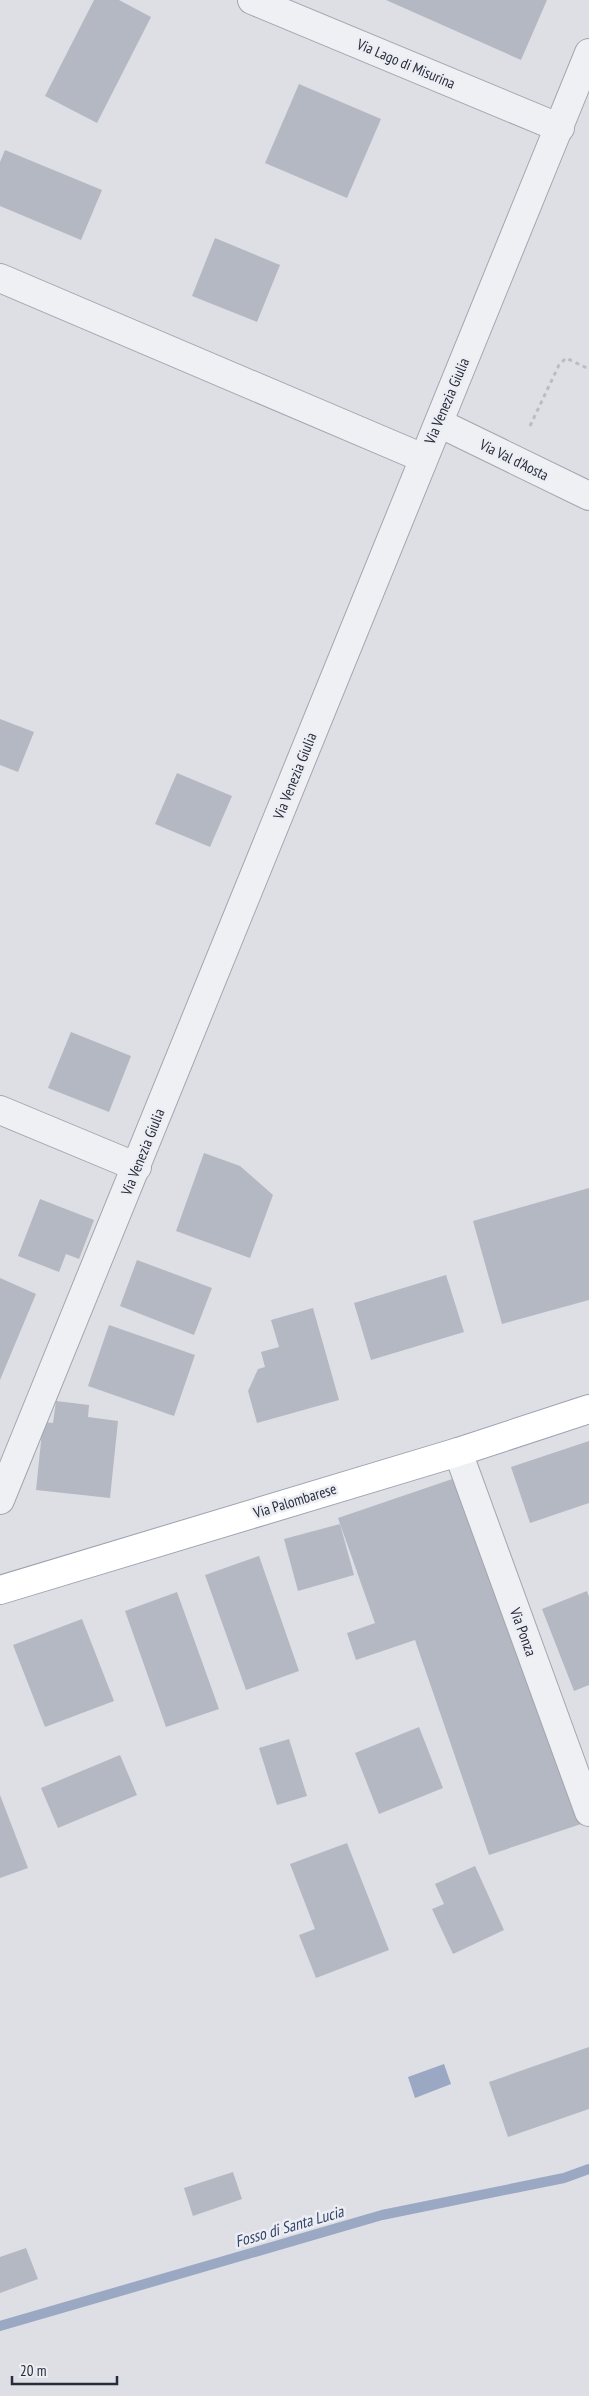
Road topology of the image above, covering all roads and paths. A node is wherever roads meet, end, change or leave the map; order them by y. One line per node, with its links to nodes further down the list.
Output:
1 (252, 0): 3 (street, Via Lago di Misurina)
2 (589, 53): 3 (street, Via Venezia Giulia)
3 (560, 128): 6 (street, Via Venezia Giulia)
4 (0, 278): 8 (street)
5 (589, 370): 7 (path)
6 (439, 423): 8 (street, Via Venezia Giulia); 9 (street, Via Val d'Aosta)
7 (530, 426)
8 (423, 458): 11 (street, Via Venezia Giulia)
9 (589, 496)
10 (0, 1110): 11 (street)
11 (136, 1167): 14 (street, Via Venezia Giulia)
12 (589, 1409): 13 (main road, Via Palombarese)
13 (458, 1452): 15 (main road, Via Palombarese); 16 (street, Via Ponza)
14 (0, 1500)
15 (0, 1590)
16 (589, 1812)

